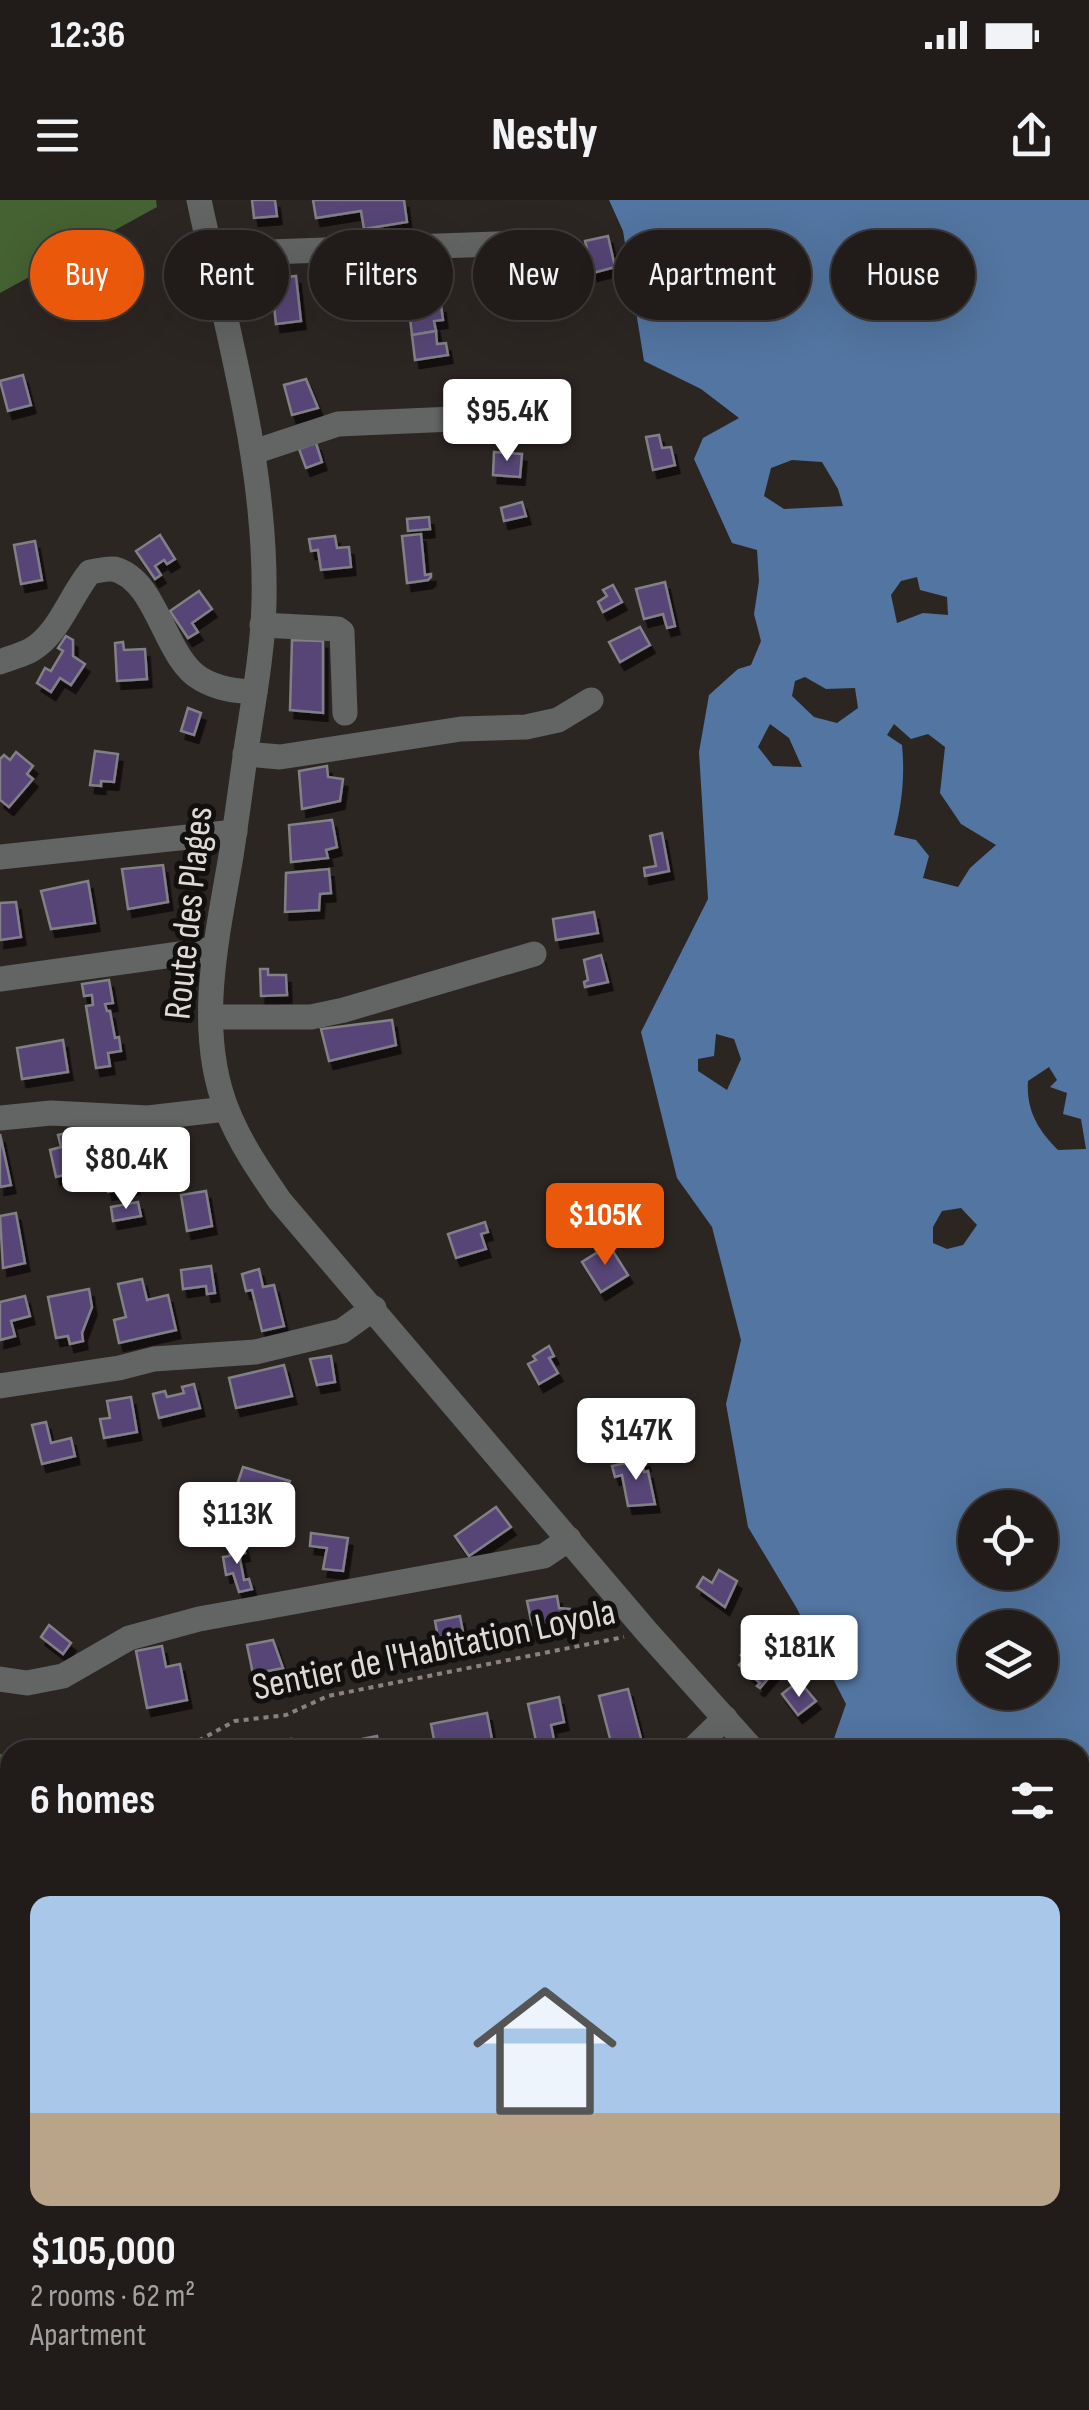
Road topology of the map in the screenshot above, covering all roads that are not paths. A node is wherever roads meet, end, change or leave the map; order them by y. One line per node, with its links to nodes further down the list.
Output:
1 (199, 200): 2 (street, Route des Plages)
2 (205, 230)
3 (473, 245): 4 (street)
4 (289, 251)
5 (225, 320): 7 (street, Route des Plages)
6 (500, 416): 7 (street)
7 (254, 452): 8 (street, Route des Plages)
8 (262, 625): 10 (street, Route des Plages); 12 (street)
9 (0, 662): 10 (street)
10 (254, 692): 13 (street, Route des Plages)
11 (591, 700): 13 (street)
12 (345, 714)
13 (245, 754): 14 (street, Route des Plages)
14 (235, 832): 15 (street); 16 (street, Route des Plages)
15 (0, 858)
16 (215, 949): 18 (street); 19 (street, Route des Plages)
17 (534, 954): 19 (street)
18 (0, 979)
19 (212, 1017): 20 (street, Route des Plages)
20 (226, 1109): 21 (street); 22 (street, Route des Plages)
21 (0, 1118)
22 (374, 1308): 23 (street); 24 (street, Route des Plages)
23 (0, 1386)
24 (569, 1539): 25 (street); 26 (street, Route des Plages)
25 (0, 1679)
26 (725, 1718): 27 (street); 28 (street, Route des Plages)
27 (702, 1740)
28 (744, 1740)

